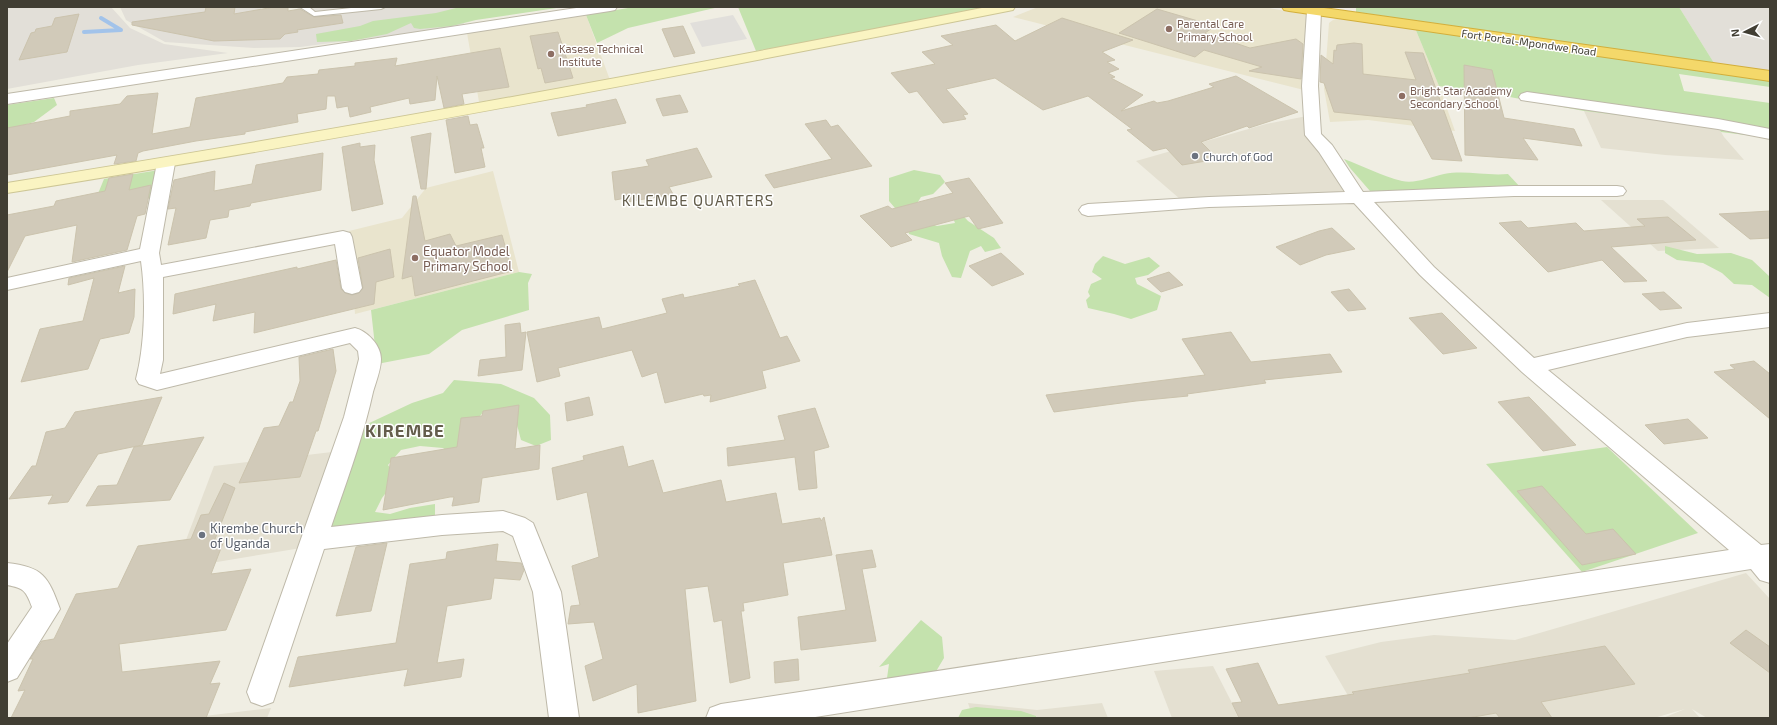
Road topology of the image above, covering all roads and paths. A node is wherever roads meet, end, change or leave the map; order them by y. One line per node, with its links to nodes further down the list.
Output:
1 (304, 7): 2 (lane)
2 (382, 7)
3 (610, 7): 9 (street)
4 (1008, 7): 11 (street)
5 (1289, 7): 6 (highway, Fort Portal-Mpondwe Road)
6 (1314, 11): 7 (highway, Fort Portal-Mpondwe Road); 14 (street)
7 (1770, 76)
8 (1527, 97): 10 (street)
9 (7, 98)
10 (1770, 134)
11 (166, 163): 12 (street); 16 (street)
12 (7, 188)
13 (1617, 191): 14 (street)
14 (1356, 197): 15 (street); 20 (street)
15 (1088, 210)
16 (150, 263): 17 (street); 18 (street); 21 (street)
17 (7, 284)
18 (352, 288)
19 (1770, 320): 20 (street)
20 (1530, 368): 22 (street)
21 (314, 540): 25 (street); 26 (street)
22 (1766, 562): 27 (street)
23 (7, 574): 24 (street)
24 (7, 669)
25 (262, 692)
26 (564, 718)
27 (721, 718)

